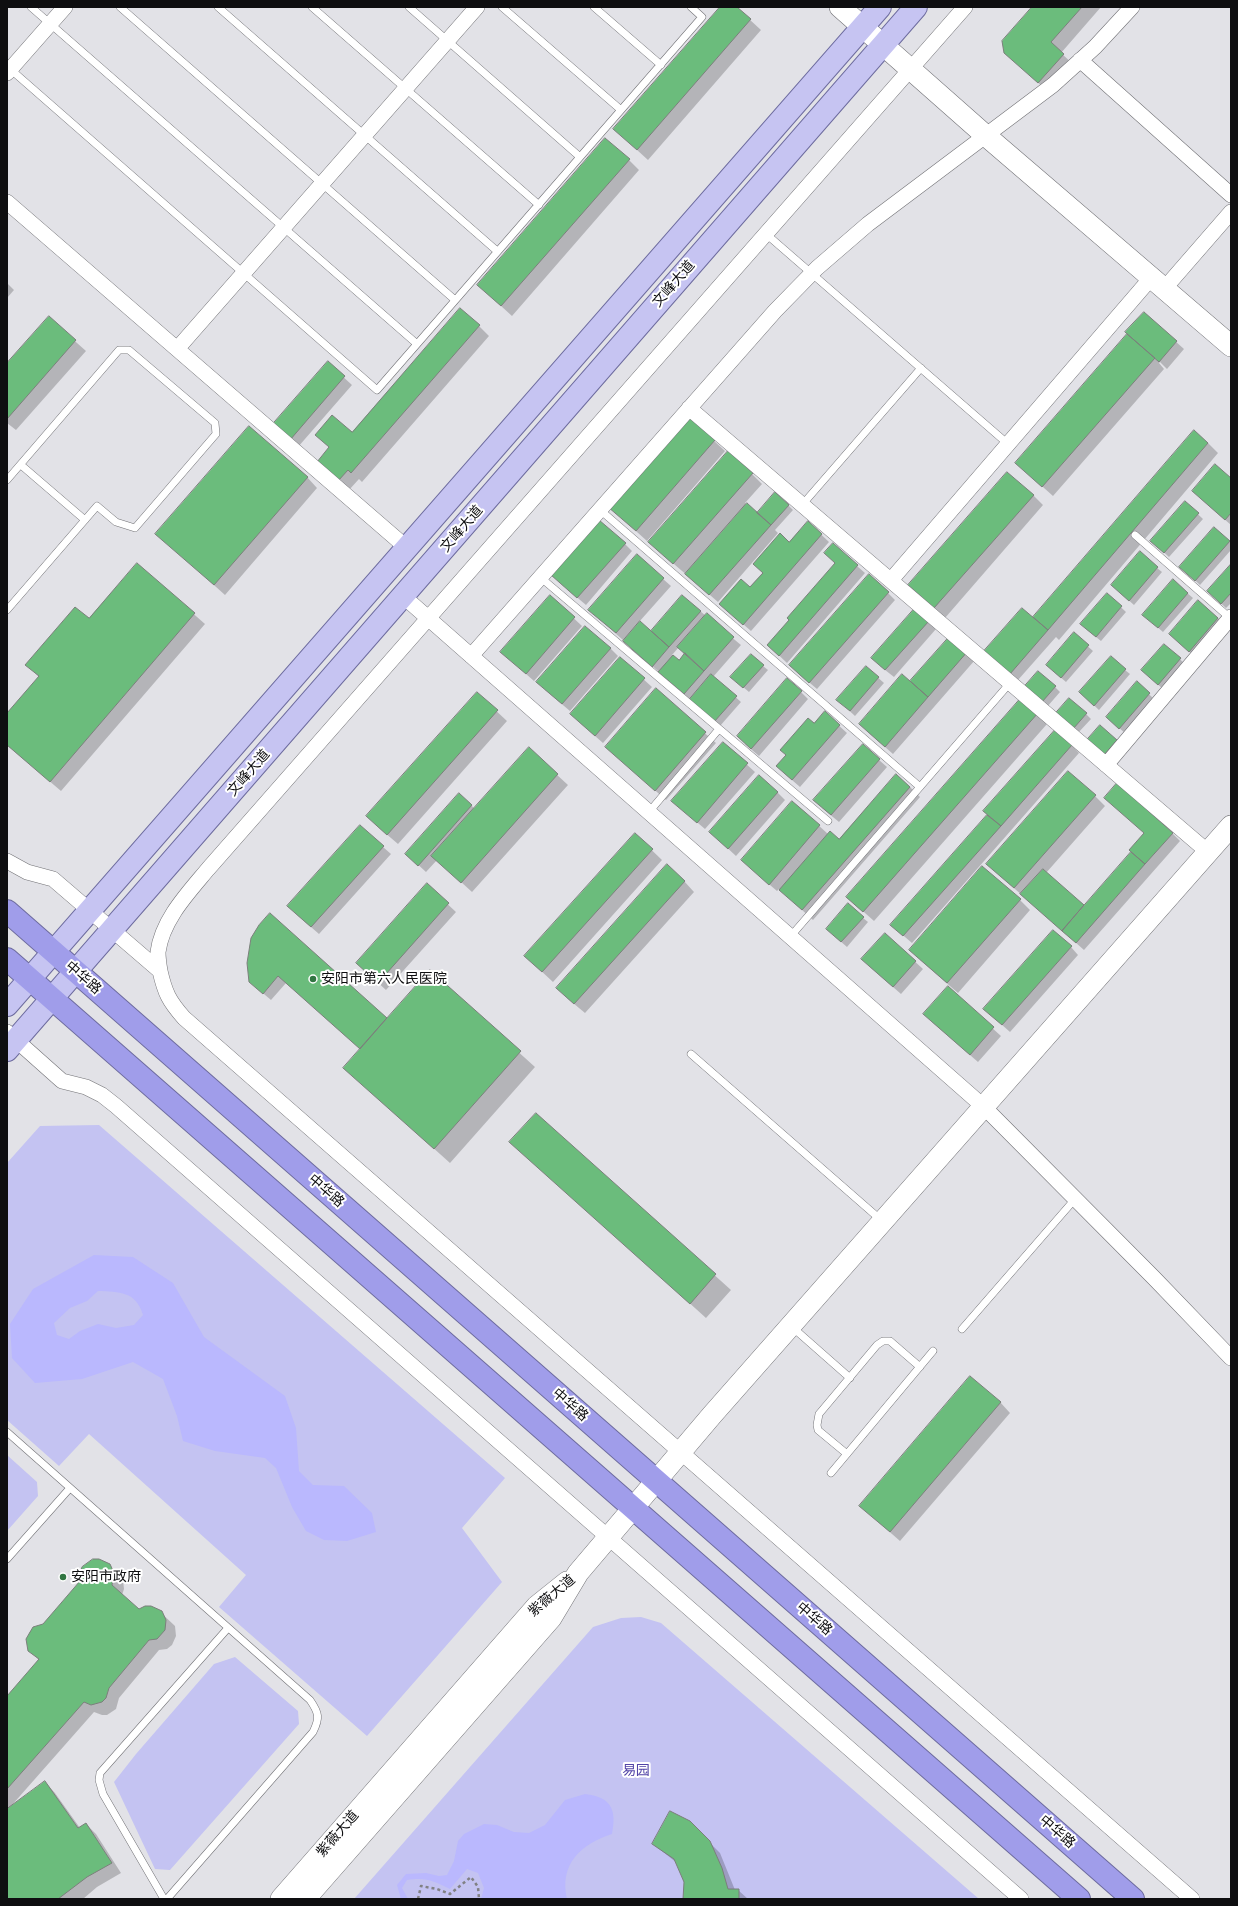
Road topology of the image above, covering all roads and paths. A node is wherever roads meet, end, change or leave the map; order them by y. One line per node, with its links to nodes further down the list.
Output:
1 (31, 7): 16 (lane)
2 (66, 7): 16 (street)
3 (120, 7): 29 (lane)
4 (218, 7): 26 (lane)
5 (312, 7): 24 (lane)
6 (409, 7): 18 (lane)
7 (477, 7): 18 (street)
8 (502, 7): 25 (lane)
9 (594, 7): 21 (lane)
10 (691, 7): 21 (lane)
11 (840, 7): 17 (street)
12 (880, 7): 17 (main road, 文峰大道)
13 (916, 7): 19 (main road, 文峰大道)
14 (965, 7): 22 (street)
15 (1132, 7): 20 (street)
16 (50, 24): 23 (street); 34 (lane)
17 (863, 27): 19 (street); 53 (main road, 文峰大道)
18 (447, 41): 24 (street); 28 (lane)
19 (883, 44): 22 (street); 56 (main road, 文峰大道)
20 (1080, 60): 27 (street); 30 (street)
21 (660, 65): 25 (lane)
22 (911, 69): 27 (street); 35 (street)
23 (8, 70): 37 (lane)
24 (406, 88): 26 (street); 32 (lane)
25 (621, 110): 28 (lane)
26 (365, 135): 29 (street); 36 (lane)
27 (985, 135): 38 (street); 39 (street)
28 (580, 157): 32 (lane)
29 (322, 184): 34 (street); 40 (lane)
30 (1231, 195)
31 (7, 202): 43 (street)
32 (539, 204): 36 (lane)
33 (1231, 212): 39 (street)
34 (284, 228): 37 (street); 41 (lane)
35 (765, 233): 38 (lane); 58 (street)
36 (497, 252): 40 (lane)
37 (244, 273): 41 (lane); 43 (street)
38 (812, 273): 44 (lane); 45 (street)
39 (1158, 284): 42 (street); 46 (street)
40 (455, 300): 41 (lane)
41 (417, 344)
42 (1231, 346)
43 (177, 350): 53 (street)
44 (921, 368): 46 (lane); 49 (lane)
45 (688, 408): 49 (street); 50 (street)
46 (1008, 444): 55 (street)
47 (21, 465): 48 (lane); 51 (lane); 51 (lane)
48 (7, 480)
49 (802, 505): 55 (street)
50 (599, 509): 54 (street); 64 (lane)
51 (85, 520): 57 (lane)
52 (1135, 535): 59 (lane)
53 (407, 548): 71 (main road, 文峰大道)
54 (540, 577): 60 (street); 62 (lane)
55 (891, 580): 61 (street)
56 (403, 596): 58 (street); 72 (main road, 文峰大道)
57 (7, 610)
58 (428, 618): 60 (street); 76 (street)
59 (1231, 618): 63 (street)
60 (471, 656): 65 (street)
61 (1010, 682): 63 (street); 64 (lane)
62 (719, 729): 65 (lane); 66 (lane)
63 (1106, 764): 68 (street)
64 (920, 787): 73 (lane)
65 (649, 812): 73 (street)
66 (828, 821)
67 (1231, 826): 68 (street)
68 (1208, 852): 83 (street)
69 (7, 861): 71 (street)
70 (7, 911): 74 (highway, 中华路)
71 (90, 911): 72 (street); 74 (main road, 文峰大道)
72 (112, 930): 76 (street); 77 (main road, 文峰大道)
73 (790, 937): 83 (street)
74 (54, 952): 77 (highway, 中华路); 78 (main road, 文峰大道)
75 (7, 959): 78 (highway)
76 (160, 971): 93 (street)
77 (76, 972): 79 (main road, 文峰大道); 96 (highway, 中华路)
78 (30, 979): 79 (highway); 80 (main road, 文峰大道)
79 (52, 998): 81 (main road, 文峰大道); 98 (highway)
80 (7, 1005)
81 (10, 1041): 99 (street)
82 (690, 1054): 85 (lane)
83 (984, 1107): 84 (street); 85 (street)
84 (1075, 1199): 87 (lane); 89 (street)
85 (882, 1222): 86 (street)
86 (791, 1326): 91 (lane); 93 (street)
87 (962, 1329)
88 (933, 1351): 90 (lane)
89 (1231, 1358)
90 (920, 1367): 91 (lane); 94 (lane)
91 (850, 1378): 94 (lane)
92 (7, 1432): 97 (lane)
93 (680, 1452): 96 (street); 112 (street)
94 (847, 1454): 95 (lane)
95 (831, 1473)
96 (656, 1481): 98 (street); 111 (highway, 中华路)
97 (70, 1488): 100 (lane); 102 (lane)
98 (633, 1508): 99 (street); 110 (highway)
99 (608, 1537): 101 (street); 109 (street)
100 (7, 1559)
101 (578, 1573): 105 (street, 紫薇大道); 106 (street, 紫薇大道)
102 (228, 1628): 103 (lane); 104 (lane)
103 (164, 1899)
104 (167, 1899)
105 (281, 1899)
106 (305, 1899)
107 (418, 1899): 108 (path)
108 (478, 1899)
109 (1021, 1899)
110 (1079, 1899)
111 (1133, 1899)
112 (1192, 1899)

